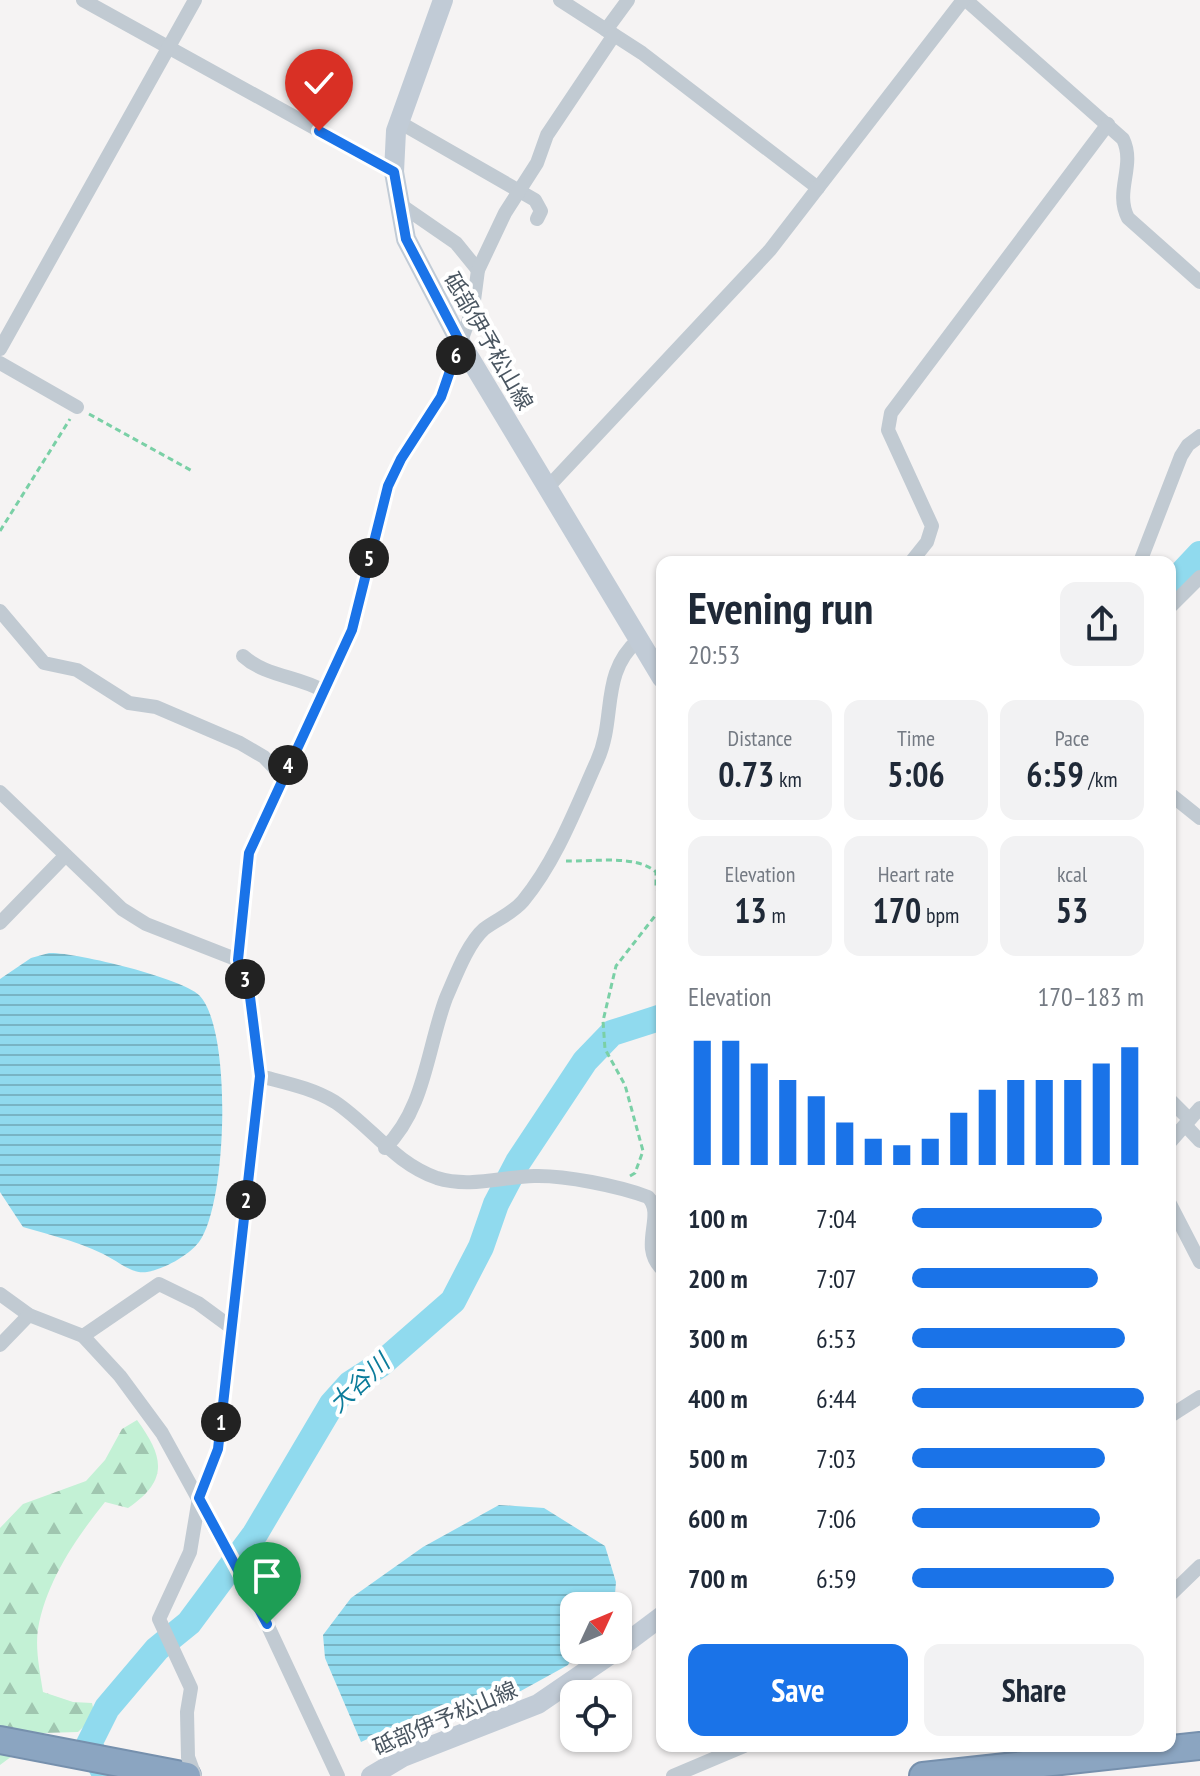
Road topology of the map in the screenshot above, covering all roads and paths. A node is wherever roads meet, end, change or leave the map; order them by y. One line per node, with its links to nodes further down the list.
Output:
1 (83, 0): 8 (street)
2 (195, 0): 8 (street)
3 (443, 0): 9 (main road, 砥部伊予松山線)
4 (560, 0): 7 (street)
5 (628, 0): 7 (street)
6 (964, 0): 10 (street); 12 (street)
7 (610, 33): 12 (street); 13 (street)
8 (168, 48): 11 (street); 19 (street)
9 (399, 122): 11 (main road, 砥部伊予松山線); 13 (street)
10 (1108, 124): 17 (street); 26 (street)
11 (394, 172): 14 (main road, 砥部伊予松山線)
12 (818, 188): 24 (street)
13 (519, 191): 15 (street); 16 (street)
14 (398, 203): 16 (street); 18 (main road, 砥部伊予松山線)
15 (537, 219)
16 (478, 270): 18 (street)
17 (1199, 280)
18 (460, 342): 24 (main road, 砥部伊予松山線); 34 (street)
19 (0, 349)
20 (0, 363): 21 (street)
21 (77, 407): 23 (path); 25 (path)
22 (1200, 436): 27 (street)
23 (194, 472)
24 (548, 487): 31 (main road, 砥部伊予松山線)
25 (0, 531)
26 (916, 556)
27 (1142, 556)
28 (1200, 577): 29 (street)
29 (1176, 601)
30 (0, 611): 35 (street)
31 (639, 639): 33 (main road, 砥部伊予松山線); 40 (street)
32 (243, 656): 34 (street)
33 (656, 668)
34 (322, 690): 35 (street)
35 (283, 777): 44 (street)
36 (0, 792): 39 (street)
37 (1176, 799): 38 (street)
38 (1200, 818)
39 (65, 856): 43 (street); 44 (street)
40 (550, 860): 41 (path); 49 (street)
41 (656, 872)
42 (656, 915): 50 (path)
43 (0, 923)
44 (238, 960): 45 (street)
45 (260, 1076): 49 (street); 56 (street)
46 (1191, 1117): 47 (street); 48 (street)
47 (1176, 1135)
48 (1200, 1141)
49 (385, 1148): 50 (street)
50 (618, 1190): 52 (street)
51 (1176, 1216): 53 (street)
52 (656, 1260)
53 (1200, 1262)
54 (0, 1294): 55 (street)
55 (29, 1315): 57 (street); 58 (street)
56 (232, 1328): 57 (street); 61 (street)
57 (83, 1336): 61 (street)
58 (0, 1345)
59 (1200, 1397): 60 (street)
60 (1176, 1412)
61 (199, 1498): 73 (street); 74 (street)
62 (1200, 1566): 63 (street)
63 (1176, 1589)
64 (656, 1621): 65 (main road, 砥部伊予松山線)
65 (632, 1639)
66 (597, 1664): 75 (main road, 砥部伊予松山線)
67 (0, 1740): 72 (highway)
68 (1200, 1746): 69 (highway)
69 (1176, 1749)
70 (730, 1752): 76 (street)
71 (1145, 1752): 77 (highway)
72 (187, 1776)
73 (195, 1776)
74 (338, 1776)
75 (371, 1776)
76 (673, 1776)
77 (923, 1776)

